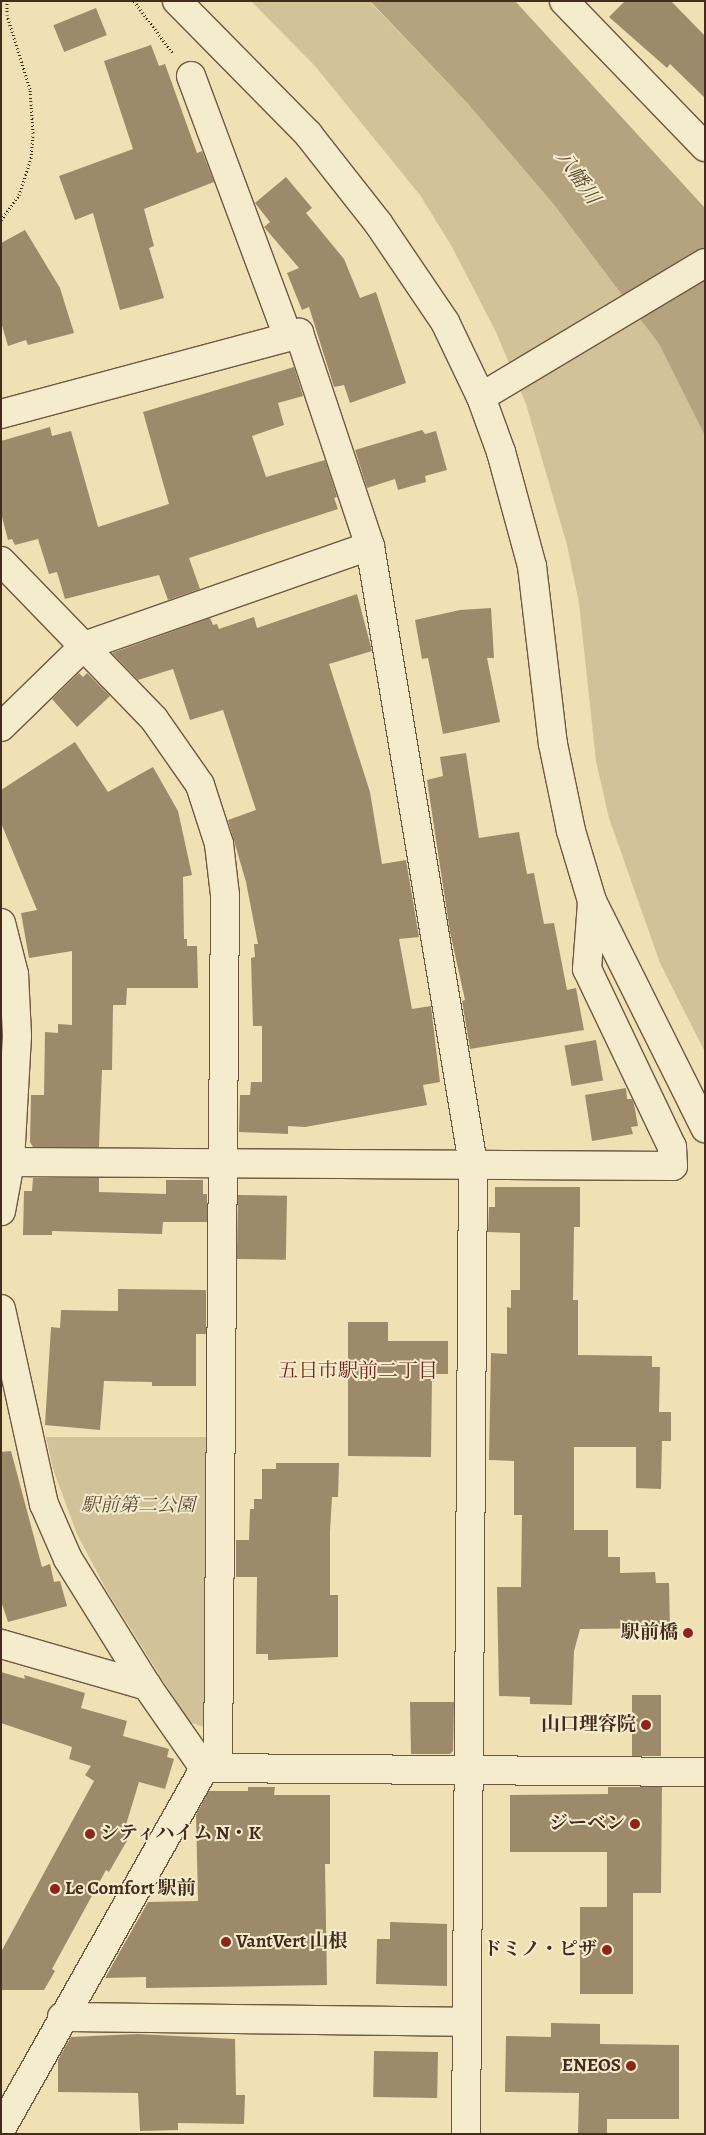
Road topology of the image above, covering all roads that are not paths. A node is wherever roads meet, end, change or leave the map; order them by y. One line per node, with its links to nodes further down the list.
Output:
1 (177, 1): 7 (street)
2 (564, 1): 4 (street)
3 (191, 76): 6 (street)
4 (705, 147)
5 (705, 263): 7 (street)
6 (288, 336): 8 (street); 9 (street)
7 (486, 394): 13 (street)
8 (1, 414)
9 (370, 546): 11 (street); 18 (street)
10 (1, 561): 11 (street)
11 (84, 646): 12 (street); 16 (street)
12 (1, 727)
13 (592, 901): 15 (street); 18 (street)
14 (1, 923): 17 (street)
15 (705, 1128)
16 (222, 1161): 17 (street); 18 (street); 23 (street)
17 (10, 1162): 19 (street)
18 (473, 1164): 24 (street)
19 (1, 1212)
20 (1, 1309): 22 (street)
21 (1, 1644): 22 (street)
22 (147, 1686): 23 (street)
23 (211, 1768): 24 (street); 26 (street)
24 (469, 1770): 25 (street); 27 (street)
25 (705, 1772)
26 (62, 2017): 27 (street); 28 (street)
27 (467, 2022): 29 (street)
28 (1, 2129)
29 (466, 2134)

